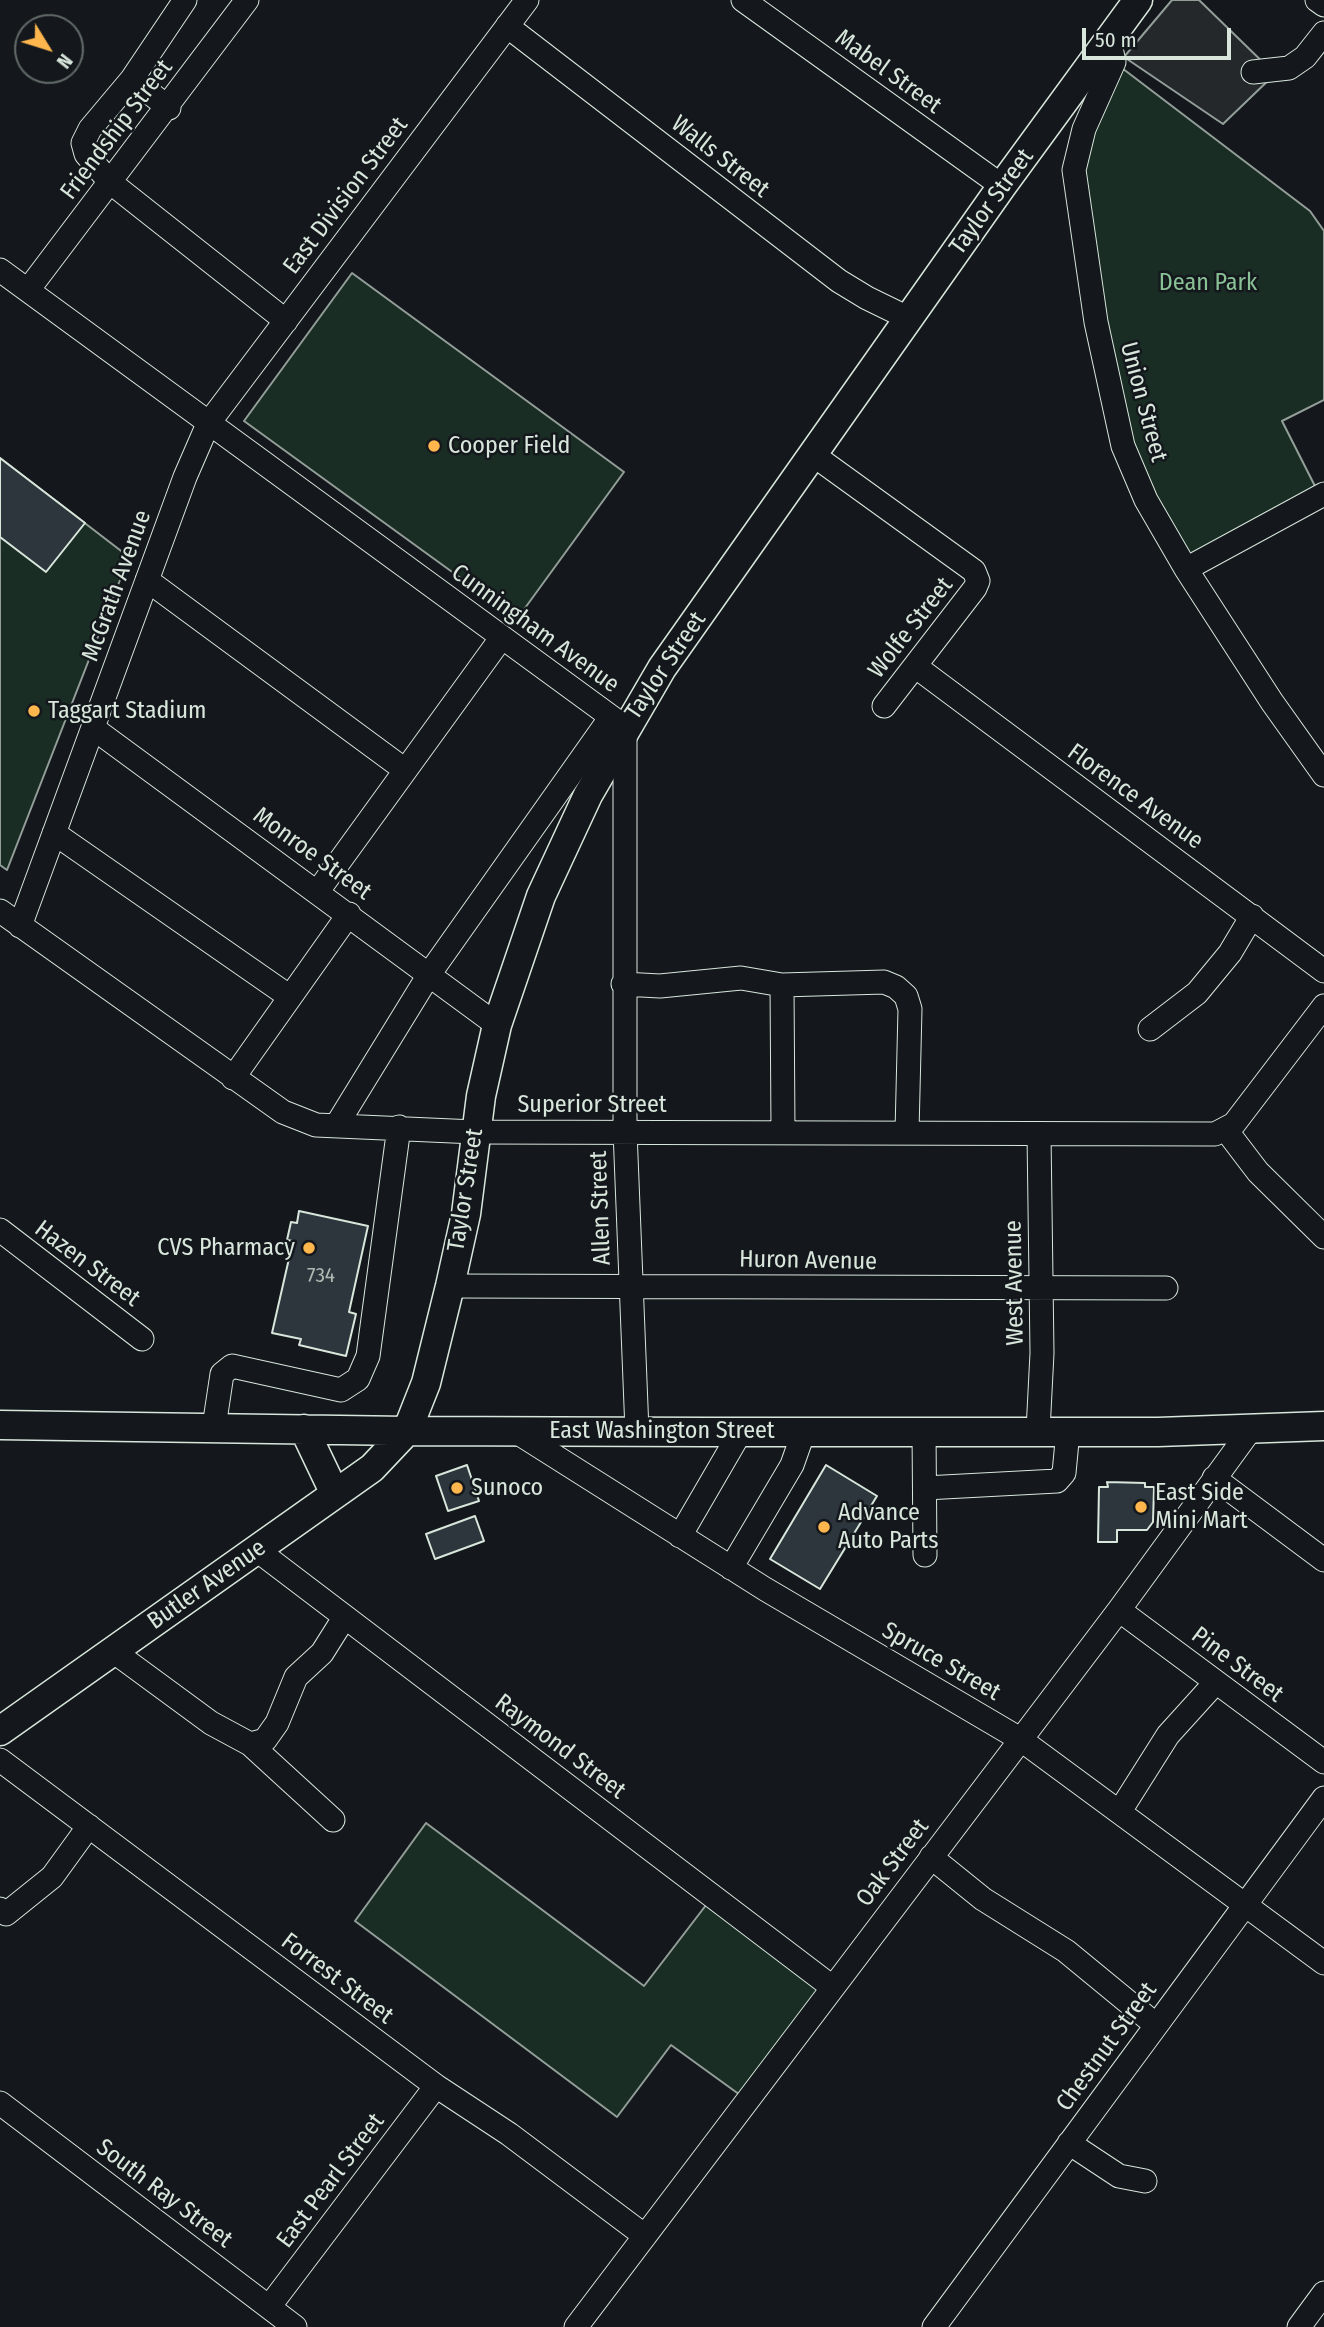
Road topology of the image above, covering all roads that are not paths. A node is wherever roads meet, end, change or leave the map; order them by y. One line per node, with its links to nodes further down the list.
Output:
1 (185, 0): 12 (street)
2 (247, 0): 13 (street, Friendship Street)
3 (527, 0): 8 (street, East Division Street)
4 (743, 0): 15 (street, Mabel Street)
5 (1138, 0): 10 (main road, Taylor Street)
6 (1317, 0): 7 (street)
7 (1324, 5)
8 (507, 26): 18 (street, Walls Street); 19 (street, East Division Street)
9 (1324, 33): 11 (street)
10 (1109, 39): 15 (main road, Taylor Street); 23 (street, Union Street)
11 (1253, 72)
12 (132, 79): 13 (street); 14 (street)
13 (169, 108): 14 (street, Friendship Street)
14 (110, 182): 17 (street, Friendship Street); 19 (street)
15 (1002, 186): 18 (main road, Taylor Street)
16 (0, 270): 17 (street, Cunningham Avenue)
17 (28, 290): 20 (street, Cunningham Avenue)
18 (908, 318): 21 (main road, Taylor Street)
19 (286, 321): 20 (street, East Division Street)
20 (208, 424): 24 (street, McGrath Avenue); 25 (street, Cunningham Avenue)
21 (812, 454): 26 (street, Wolfe Street); 28 (main road, Taylor Street)
22 (1324, 494): 23 (street)
23 (1186, 569): 31 (street, Union Street)
24 (147, 580): 29 (street, McGrath Avenue); 30 (street)
25 (502, 637): 28 (street, Cunningham Avenue); 30 (street)
26 (915, 666): 27 (street, Wolfe Street); 36 (street, Florence Avenue)
27 (884, 706)
28 (618, 722): 39 (street, Taylor Street); 40 (street, Cunningham Avenue); 44 (main road, Taylor Street)
29 (93, 728): 32 (street, McGrath Avenue); 33 (street, Monroe Street)
30 (405, 770): 33 (street)
31 (1324, 775)
32 (54, 834): 37 (street, McGrath Avenue); 42 (street)
33 (317, 891): 35 (street, Monroe Street)
34 (0, 911): 37 (street, Superior Street)
35 (349, 914): 39 (street, Monroe Street); 42 (street)
36 (1252, 916): 38 (street, Florence Avenue); 45 (street)
37 (20, 926): 46 (street, Superior Street)
38 (1324, 971)
39 (430, 974): 44 (street, Monroe Street); 47 (street, Taylor Street)
40 (622, 984): 41 (street); 50 (street, Allen Street)
41 (782, 985): 51 (street); 53 (street)
42 (290, 997): 46 (street)
43 (1324, 1006): 49 (street)
44 (497, 1025): 52 (main road, Taylor Street)
45 (1150, 1029)
46 (233, 1078): 47 (street, Superior Street)
47 (337, 1126): 48 (street, Superior Street)
48 (399, 1127): 52 (street, Superior Street); 64 (street)
49 (1226, 1130): 54 (street, Superior Street); 56 (street)
50 (625, 1131): 51 (street, Superior Street); 52 (street, Superior Street); 57 (street, Allen Street)
51 (783, 1131): 53 (street, Superior Street)
52 (475, 1132): 58 (main road, Taylor Street)
53 (907, 1132): 54 (street, Superior Street)
54 (1039, 1134): 59 (street, West Avenue)
55 (0, 1230): 61 (street, Hazen Street)
56 (1324, 1237)
57 (629, 1285): 58 (street, Huron Avenue); 59 (street, Huron Avenue); 69 (street, Allen Street)
58 (450, 1286): 67 (main road, Taylor Street)
59 (1041, 1286): 60 (street, Huron Avenue); 72 (street, West Avenue)
60 (1166, 1288)
61 (142, 1339)
62 (0, 1425): 64 (main road, East Washington Street)
63 (1324, 1426): 66 (main road, East Washington Street)
64 (214, 1427): 65 (main road, East Washington Street)
65 (304, 1429): 67 (main road, East Washington Street); 77 (main road)
66 (1251, 1429): 73 (main road, East Washington Street); 75 (street, Oak Street)
67 (407, 1431): 68 (main road, East Washington Street); 77 (main road, Butler Avenue)
68 (515, 1431): 69 (main road, East Washington Street); 78 (street, Spruce Street)
69 (637, 1431): 74 (main road, East Washington Street)
70 (804, 1431): 71 (main road, East Washington Street); 74 (main road, East Washington Street); 82 (street)
71 (924, 1431): 72 (main road, East Washington Street); 76 (street)
72 (1038, 1431): 73 (main road, East Washington Street)
73 (1068, 1431): 76 (street)
74 (741, 1432): 78 (street)
75 (1214, 1478): 81 (street); 83 (street, Oak Street)
76 (925, 1488): 80 (street)
77 (335, 1494): 79 (main road, Butler Avenue)
78 (680, 1536): 82 (street, Spruce Street)
79 (257, 1550): 84 (street, Raymond Street); 85 (main road, Butler Avenue)
80 (925, 1555)
81 (1324, 1560)
82 (731, 1568): 88 (street, Spruce Street)
83 (1119, 1610): 86 (street, Pine Street); 88 (street, Oak Street)
84 (344, 1618): 89 (street); 100 (street, Raymond Street)
85 (113, 1651): 87 (main road, Butler Avenue); 89 (street)
86 (1216, 1682): 91 (street, Pine Street); 93 (street)
87 (0, 1731)
88 (1020, 1739): 93 (street, Spruce Street); 96 (street, Oak Street)
89 (250, 1744): 94 (street)
90 (0, 1760): 95 (street, Forrest Street)
91 (1324, 1762)
92 (1324, 1798): 97 (street, Chestnut Street)
93 (1120, 1811): 97 (street, Spruce Street)
94 (333, 1819)
95 (89, 1826): 98 (street); 102 (street, Forrest Street)
96 (931, 1857): 100 (street, Oak Street); 101 (street)
97 (1245, 1906): 99 (street, Spruce Street); 101 (street, Chestnut Street)
98 (0, 1909)
99 (1324, 1963)
100 (832, 1987): 106 (street, Oak Street)
101 (1156, 2025): 104 (street, Chestnut Street)
102 (436, 2086): 106 (street, Forrest Street); 108 (street, East Pearl Street)
103 (0, 2103): 108 (street, South Ray Street)
104 (1069, 2143): 105 (street); 110 (street, Chestnut Street)
105 (1145, 2181)
106 (645, 2236): 109 (street, Oak Street)
107 (1324, 2293): 111 (street)
108 (277, 2318)
109 (576, 2327)
110 (934, 2327)
111 (1299, 2327)

